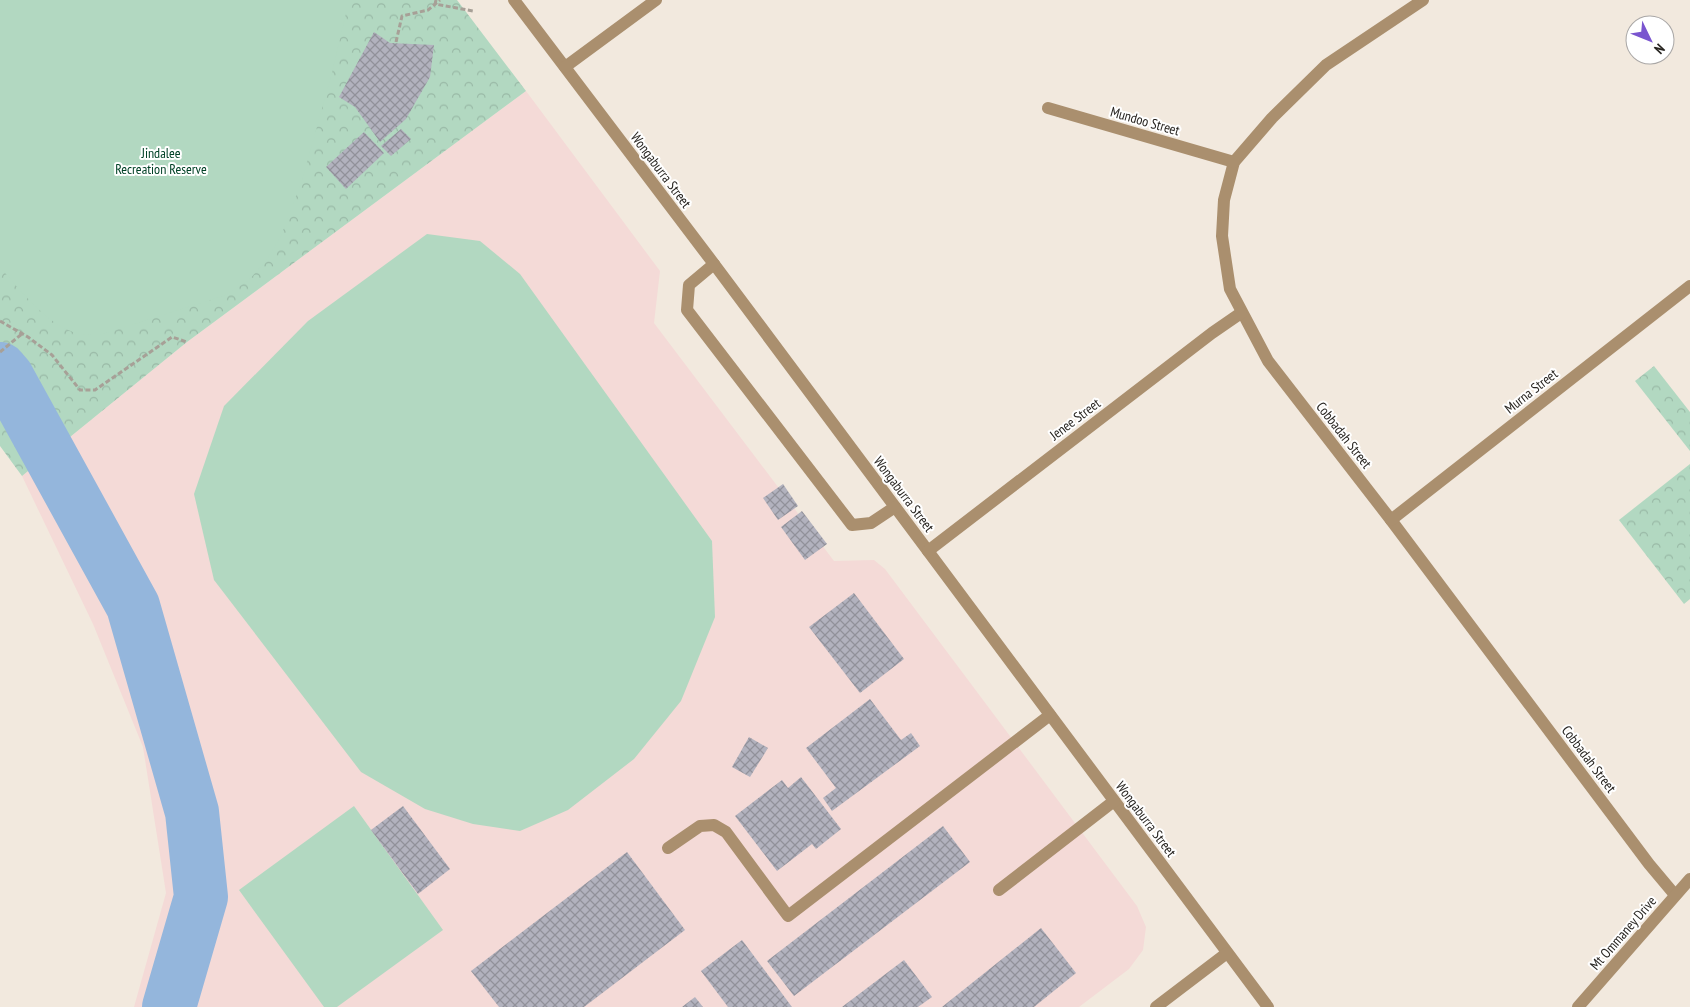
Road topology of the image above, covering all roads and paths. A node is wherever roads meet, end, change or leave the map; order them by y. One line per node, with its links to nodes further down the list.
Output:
1 (514, 0): 7 (street, Wongaburra Street)
2 (656, 0): 7 (street)
3 (1423, 0): 9 (street, Cobbadah Street)
4 (437, 1): 5 (path); 6 (path)
5 (473, 11)
6 (396, 42)
7 (565, 68): 10 (street, Wongaburra Street)
8 (1048, 108): 9 (street, Mundoo Street)
9 (1234, 162): 12 (street, Cobbadah Street)
10 (714, 264): 17 (street, Wongaburra Street); 17 (street)
11 (1690, 286): 18 (street, Murna Street)
12 (1241, 313): 18 (street, Cobbadah Street); 19 (street, Jenee Street)
13 (0, 321): 14 (path)
14 (23, 333): 15 (path); 16 (path)
15 (187, 342)
16 (0, 352)
17 (894, 507): 19 (street, Wongaburra Street)
18 (1391, 520): 25 (street, Cobbadah Street)
19 (928, 551): 20 (street, Wongaburra Street)
20 (1050, 715): 21 (street, Wongaburra Street); 22 (street)
21 (1114, 801): 24 (street); 26 (street, Wongaburra Street)
22 (668, 848)
23 (1690, 879): 25 (street, Mt Ommaney Drive)
24 (999, 890)
25 (1676, 895): 29 (street, Mt Ommaney Drive)
26 (1227, 953): 27 (street); 28 (street, Wongaburra Street)
27 (1156, 1007)
28 (1268, 1007)
29 (1578, 1007)

